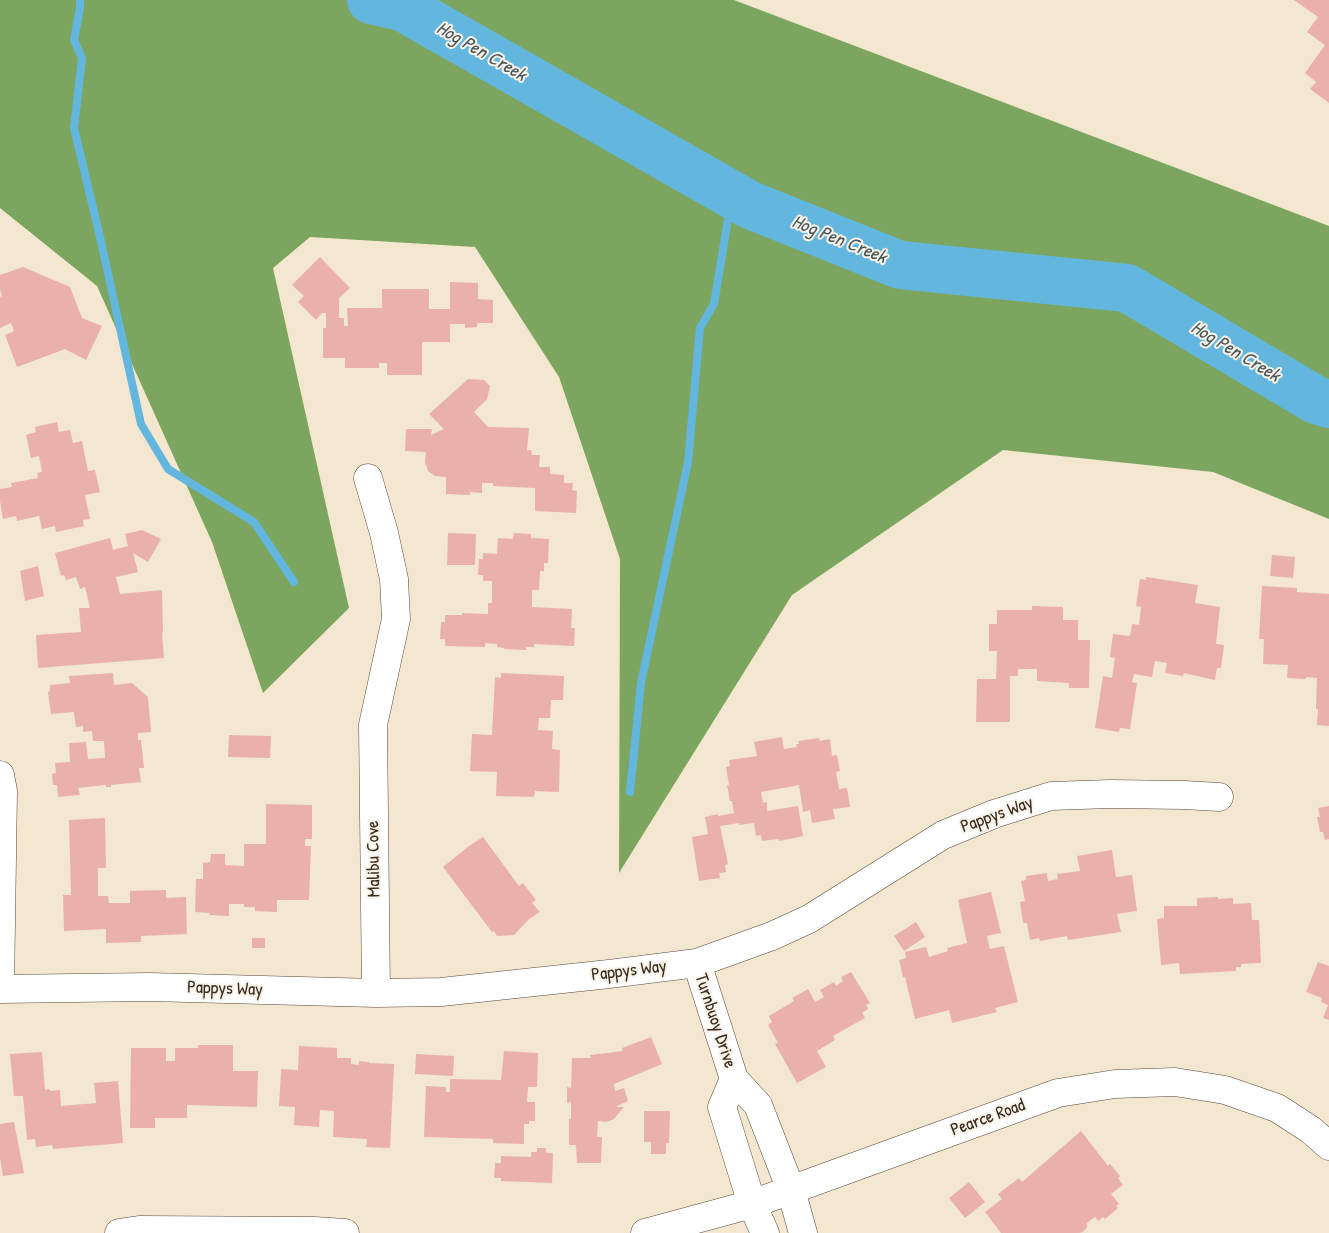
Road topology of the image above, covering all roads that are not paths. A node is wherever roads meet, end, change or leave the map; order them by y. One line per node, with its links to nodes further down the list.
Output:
1 (368, 478): 6 (street, Malibu Cove)
2 (0, 775): 5 (street)
3 (1219, 797): 4 (street, Pappys Way)
4 (696, 963): 6 (street, Pappys Way); 7 (street, Turnbuoy Drive)
5 (0, 990): 6 (street, Pappys Way)
6 (376, 993)
7 (734, 1079): 9 (street, Turnbuoy Drive); 10 (street, Turnbuoy Drive)
8 (1329, 1146): 9 (street, Pearce Road)
9 (791, 1190): 10 (street, Pearce Road); 15 (street, Turnbuoy Drive)
10 (752, 1204): 13 (street, Pearce Road); 14 (street, Turnbuoy Drive)
11 (119, 1233): 12 (street)
12 (345, 1233)
13 (645, 1233)
14 (764, 1233)
15 (803, 1233)

